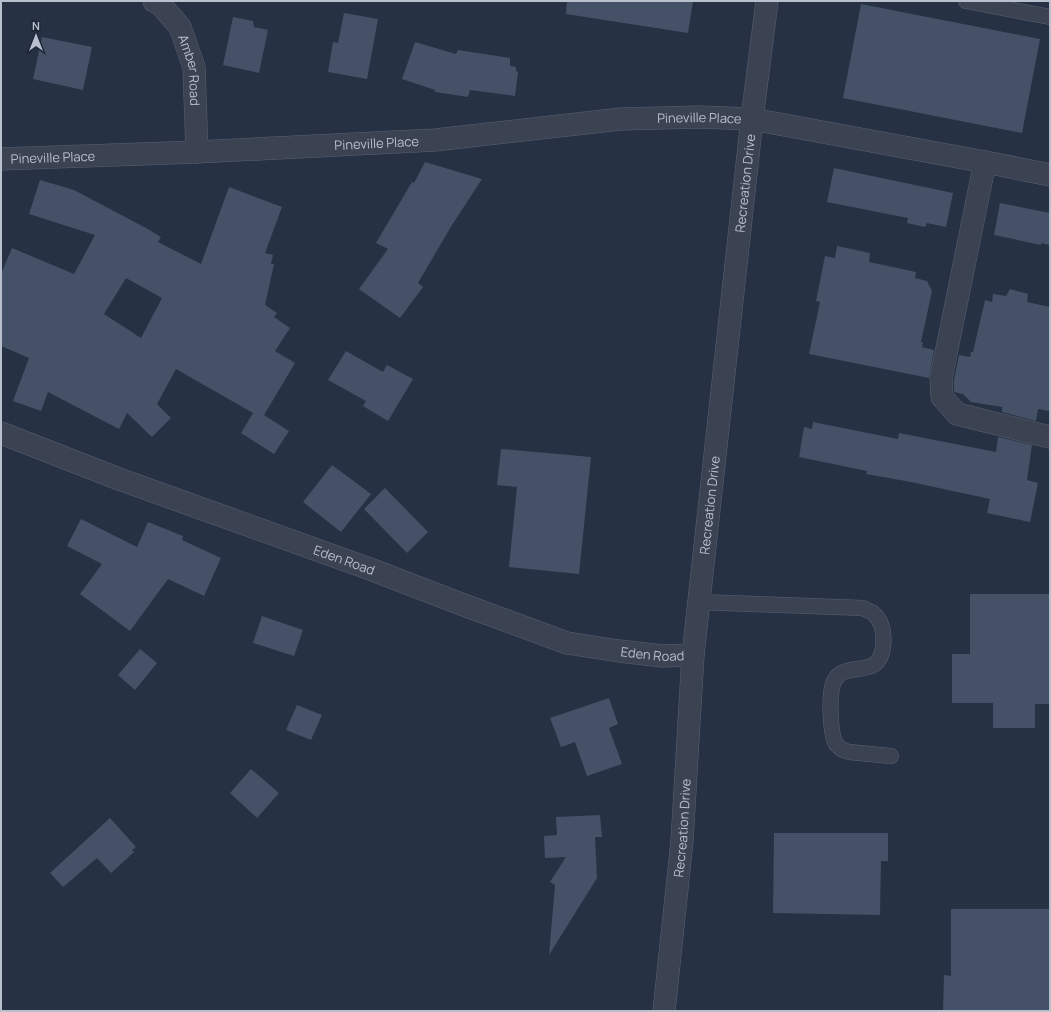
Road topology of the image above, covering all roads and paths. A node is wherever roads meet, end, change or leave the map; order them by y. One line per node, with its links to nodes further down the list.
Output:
1 (154, 1): 6 (street, Amber Road)
2 (767, 1): 5 (street, Recreation Drive)
3 (966, 1): 4 (lane)
4 (1050, 17)
5 (752, 119): 6 (street, Pineville Place); 8 (street, Pineville Place); 12 (street, Recreation Drive)
6 (197, 152): 7 (street, Pineville Place)
7 (1, 159)
8 (985, 162): 9 (street, Pineville Place); 11 (street)
9 (1050, 175)
10 (1, 433): 13 (street, Eden Road)
11 (1050, 437)
12 (699, 602): 13 (street, Recreation Drive); 14 (lane)
13 (693, 655): 15 (street, Recreation Drive)
14 (891, 756)
15 (664, 1011)

